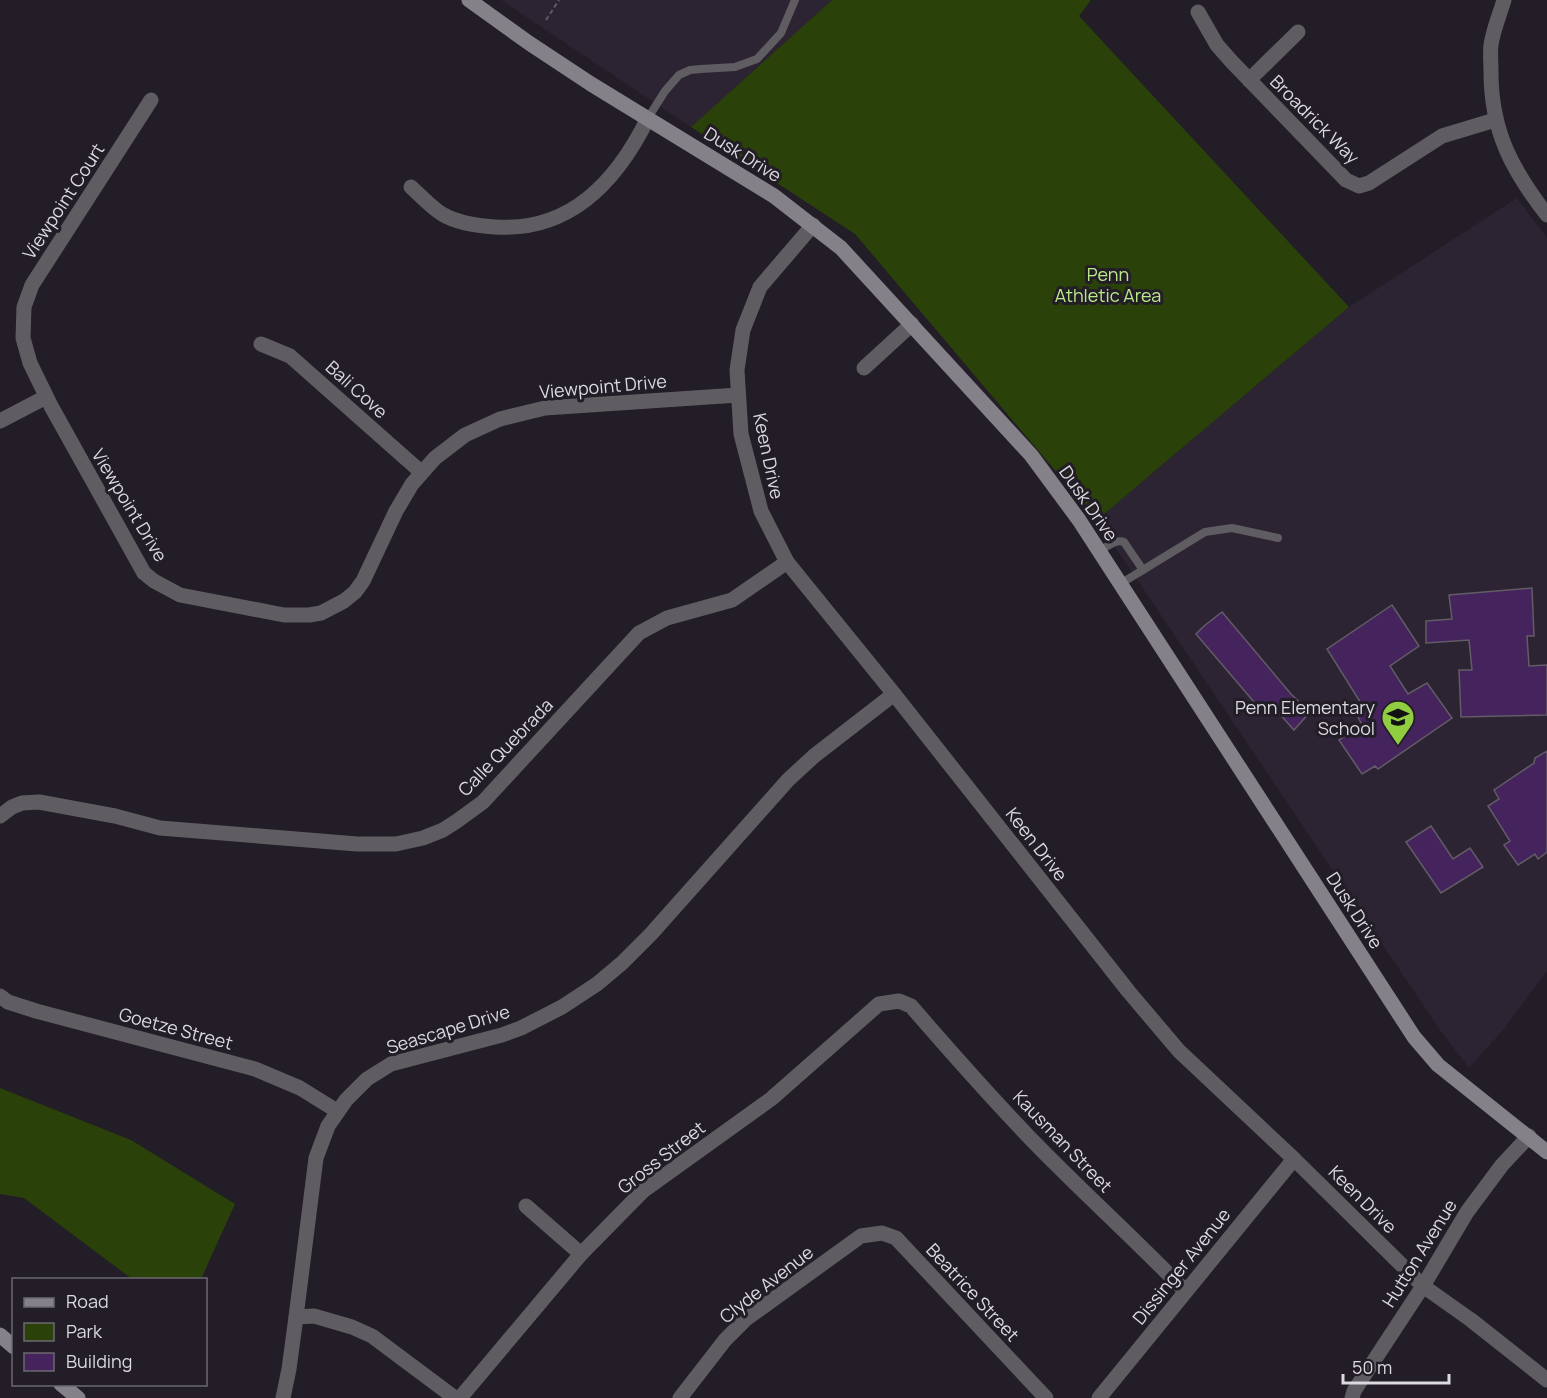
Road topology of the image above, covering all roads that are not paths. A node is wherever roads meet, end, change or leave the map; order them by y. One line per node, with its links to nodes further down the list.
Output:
1 (469, 0): 8 (street, Dusk Drive)
2 (795, 0): 8 (lane)
3 (1504, 0): 9 (street)
4 (1198, 12): 6 (street, Broadrick Way)
5 (1298, 32): 6 (street)
6 (1249, 80): 9 (street, Broadrick Way)
7 (151, 100): 17 (street, Viewpoint Court)
8 (648, 118): 10 (street); 12 (street, Dusk Drive)
9 (1495, 120): 11 (street)
10 (411, 187)
11 (1547, 215)
12 (813, 225): 13 (street, Dusk Drive); 16 (street, Keen Drive)
13 (912, 324): 15 (street); 21 (street, Dusk Drive)
14 (261, 344): 19 (street, Bali Cove)
15 (864, 368)
16 (738, 395): 19 (street, Viewpoint Drive); 22 (street, Keen Drive)
17 (46, 398): 18 (street); 19 (street, Viewpoint Drive)
18 (0, 421)
19 (422, 472)
20 (1278, 538): 23 (lane)
21 (1100, 552): 23 (lane); 24 (street, Dusk Drive)
22 (787, 562): 25 (street, Keen Drive); 26 (street, Calle Quebrada)
23 (1143, 570): 24 (lane)
24 (1120, 584): 30 (street, Dusk Drive)
25 (894, 694): 29 (street, Seascape Drive); 32 (street, Keen Drive)
26 (0, 816)
27 (0, 996): 29 (street, Goetze Street)
28 (919, 1014): 35 (street, Gross Street); 37 (street, Kausman Street)
29 (337, 1111): 38 (street, Seascape Drive)
30 (1529, 1137): 31 (street, Dusk Drive); 36 (street, Hutton Avenue)
31 (1547, 1152)
32 (1294, 1159): 36 (street, Keen Drive); 37 (street, Dissinger Avenue)
33 (526, 1206): 35 (street)
34 (861, 1236): 47 (street, Clyde Avenue); 48 (street, Beatrice Street)
35 (581, 1254): 46 (street, Gross Street)
36 (1423, 1286): 41 (street, Keen Drive); 50 (street, Hutton Avenue)
37 (1185, 1291): 49 (street, Dissinger Avenue)
38 (296, 1317): 44 (street, Seascape Drive); 45 (street)
39 (0, 1335): 40 (street)
40 (12, 1345)
41 (1547, 1380)
42 (63, 1386): 43 (street)
43 (78, 1398)
44 (283, 1398)
45 (455, 1398)
46 (460, 1398)
47 (680, 1398)
48 (1046, 1398)
49 (1099, 1398)
50 (1352, 1398)

